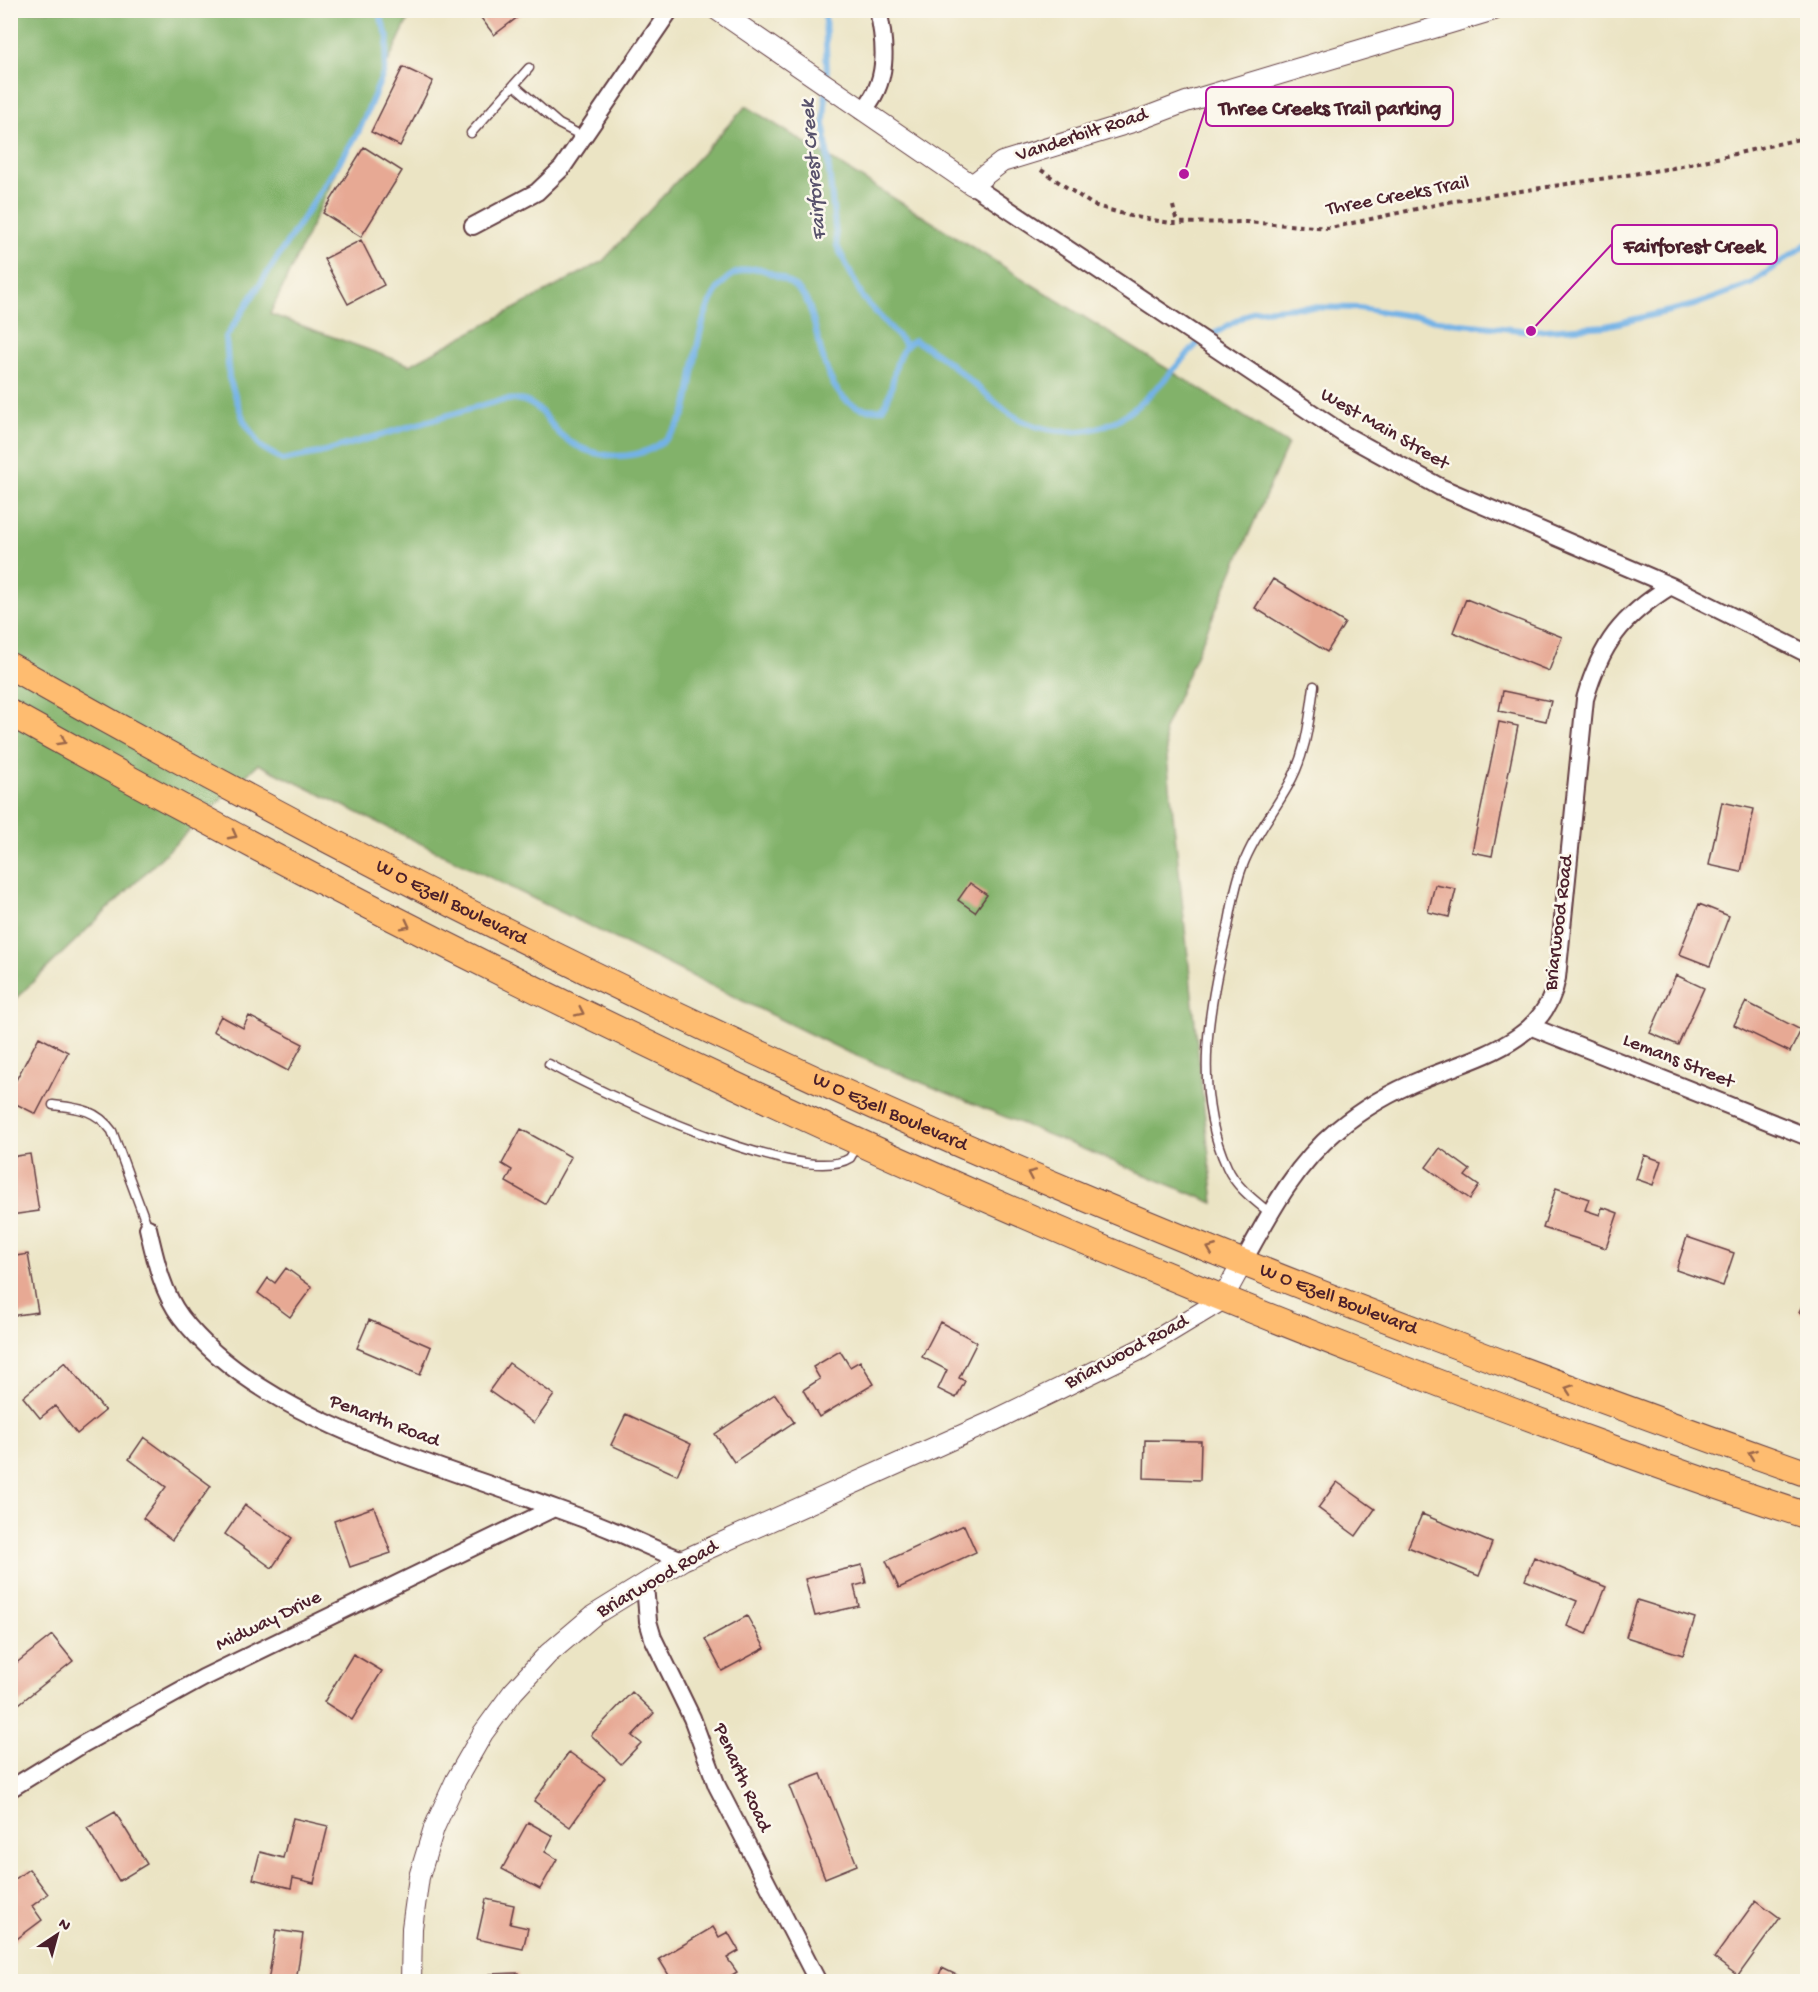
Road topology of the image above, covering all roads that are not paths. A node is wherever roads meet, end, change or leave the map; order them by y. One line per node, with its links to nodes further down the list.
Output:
1 (670, 10): 9 (street)
2 (717, 10): 7 (street)
3 (878, 10): 7 (street)
4 (1494, 10): 10 (street, Vanderbilt Road)
5 (529, 68): 6 (lane)
6 (514, 85): 8 (lane); 9 (lane)
7 (860, 110): 10 (street)
8 (471, 133)
9 (584, 137): 11 (street)
10 (972, 185): 12 (street, West Main Street)
11 (473, 226)
12 (1671, 585): 13 (street, West Main Street); 19 (street, Briarwood Road)
13 (1808, 654)
14 (10, 666): 17 (main road, W O Ezell Boulevard)
15 (1314, 686): 25 (lane)
16 (10, 713): 18 (main road, W O Ezell Boulevard, one-way to 18)
17 (143, 740): 18 (main road); 22 (main road, W O Ezell Boulevard)
18 (124, 776): 24 (main road, W O Ezell Boulevard, one-way to 24)
19 (1532, 1027): 23 (street, Lemans Street); 25 (street, Briarwood Road)
20 (549, 1064): 24 (lane)
21 (53, 1105): 26 (lane)
22 (881, 1108): 24 (main road); 27 (main road, W O Ezell Boulevard, one-way to 22)
23 (1808, 1137)
24 (865, 1144): 28 (main road, W O Ezell Boulevard)
25 (1270, 1213): 27 (street, Briarwood Road)
26 (148, 1228): 30 (street, Penarth Road)
27 (1243, 1262): 28 (street, Briarwood Road); 29 (main road, W O Ezell Boulevard, one-way to 27)
28 (1222, 1300): 31 (main road, W O Ezell Boulevard); 32 (street, Briarwood Road)
29 (1808, 1474)
30 (555, 1508): 32 (street, Penarth Road); 34 (street, Midway Drive)
31 (1808, 1516)
32 (683, 1560): 33 (street, Briarwood Road)
33 (645, 1585): 35 (street, Briarwood Road); 36 (street, Penarth Road)
34 (10, 1789)
35 (411, 1982)
36 (818, 1982)

